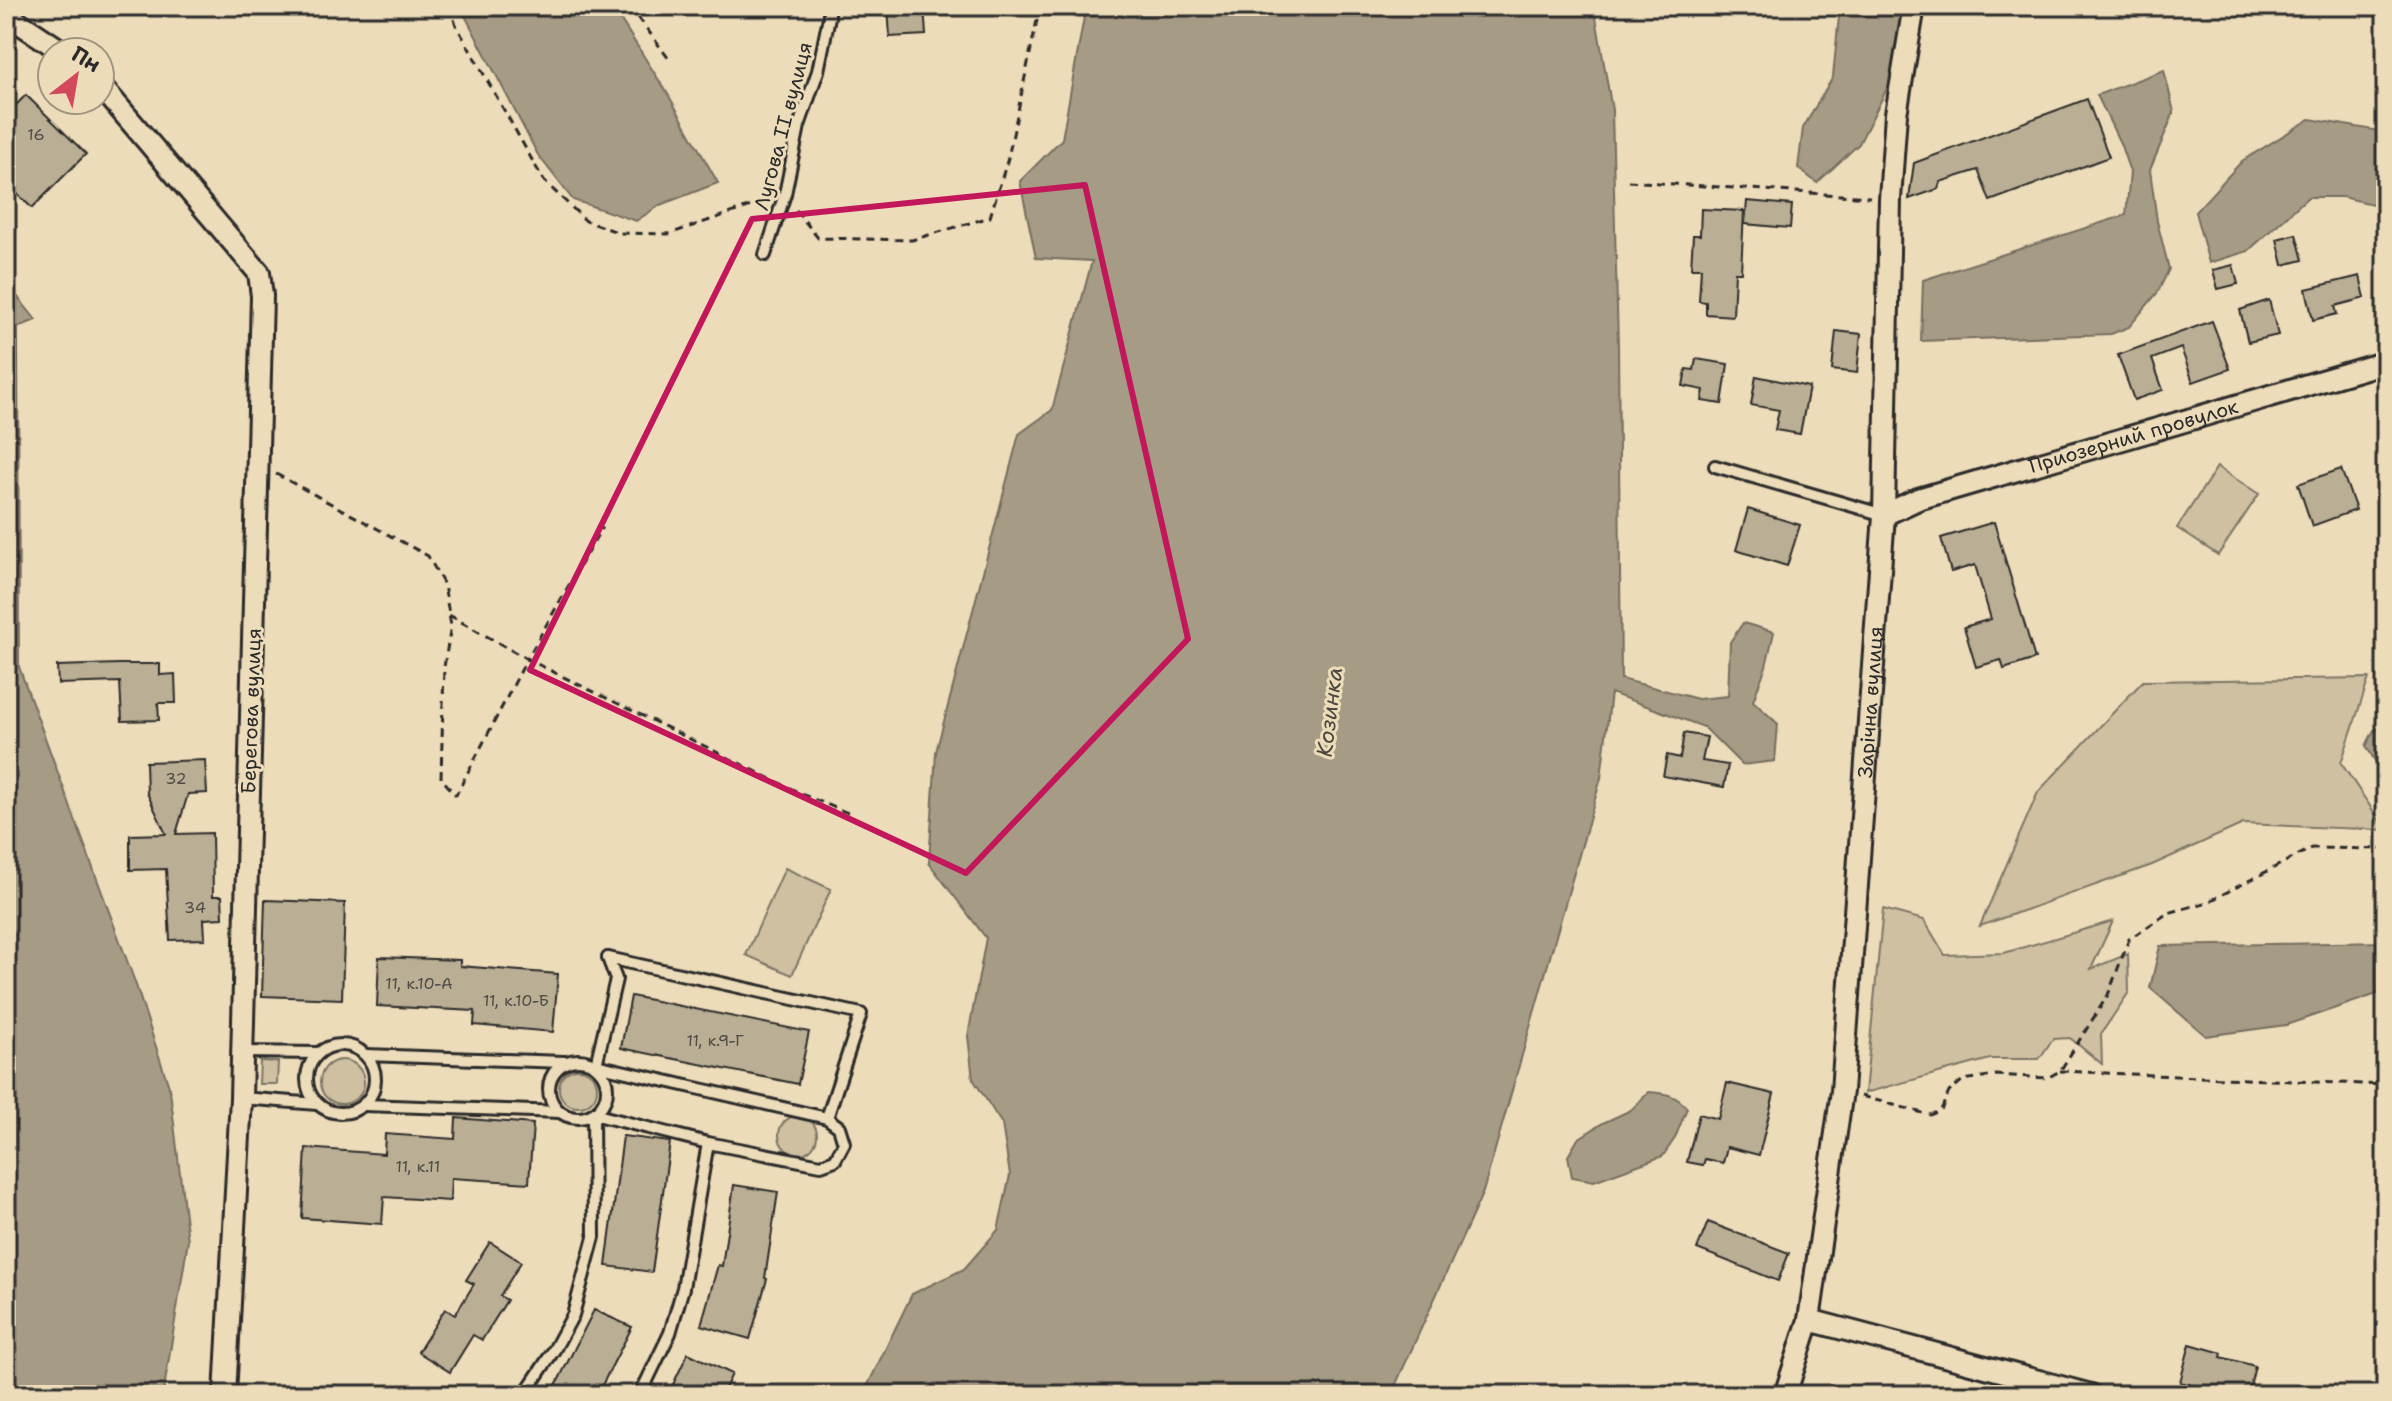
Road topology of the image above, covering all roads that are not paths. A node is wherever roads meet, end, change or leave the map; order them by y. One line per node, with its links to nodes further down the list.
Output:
1 (829, 6): 6 (lane, Лугова II вулиця)
2 (1914, 6): 9 (street, Зарічна вулиця)
3 (6, 14): 4 (street)
4 (39, 36)
5 (116, 104): 10 (street, Берегова вулиця)
6 (765, 255)
7 (2386, 362): 9 (street, Приозерний провулок)
8 (1715, 466): 9 (lane)
9 (1884, 515): 22 (street, Зарічна вулиця)
10 (242, 1052): 11 (lane); 15 (street, Берегова вулиця)
11 (318, 1053): 12 (lane); 16 (lane)
12 (366, 1055): 13 (lane); 17 (lane)
13 (565, 1062): 14 (lane); 18 (lane)
14 (596, 1065): 19 (lane); 20 (lane); 20 (lane)
15 (241, 1098): 16 (lane); 23 (street, Берегова вулиця)
16 (317, 1104): 17 (lane)
17 (364, 1105): 18 (lane)
18 (560, 1112): 19 (lane)
19 (593, 1114): 21 (lane); 24 (lane)
20 (827, 1118): 21 (lane)
21 (708, 1143): 25 (lane)
22 (1809, 1320): 26 (street, Зарічна вулиця); 27 (street)
23 (225, 1395)
24 (524, 1395)
25 (640, 1395)
26 (1785, 1395)
27 (2091, 1395)

